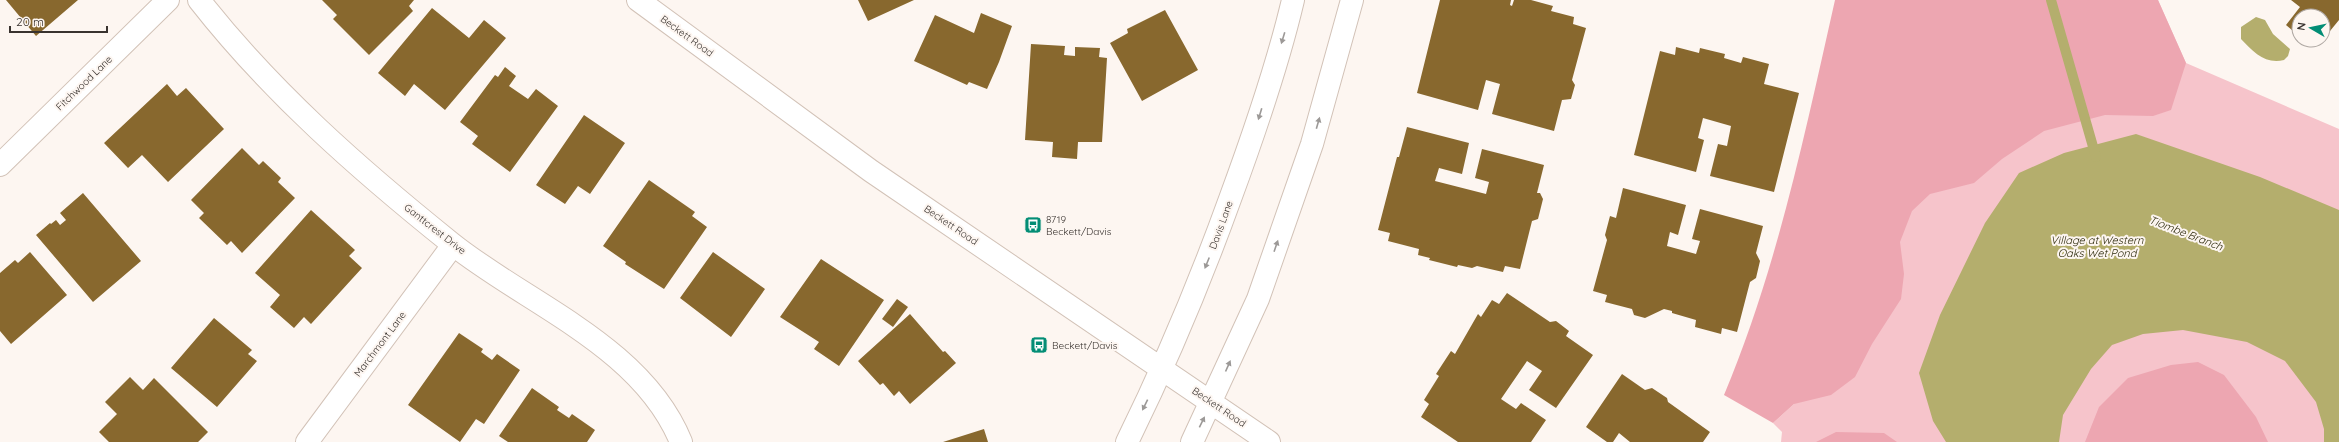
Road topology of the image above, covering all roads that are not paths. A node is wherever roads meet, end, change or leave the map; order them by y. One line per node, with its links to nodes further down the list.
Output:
1 (168, 0): 6 (street, Fitchwood Lane)
2 (199, 0): 7 (street, Ganttcrest Drive)
3 (638, 0): 8 (street, Beckett Road)
4 (1293, 0): 8 (street, Davis Lane, one-way to 8)
5 (1352, 0): 9 (street, one-way to 5)
6 (0, 165)
7 (453, 245): 10 (street, Marchmont Lane); 11 (street, Ganttcrest Drive)
8 (1163, 370): 9 (street, Beckett Road); 12 (street, Davis Lane, one-way to 12)
9 (1212, 402): 13 (street, one-way to 9); 14 (street, Beckett Road)
10 (306, 442)
11 (681, 442)
12 (1127, 442)
13 (1192, 442)
14 (1269, 442)

